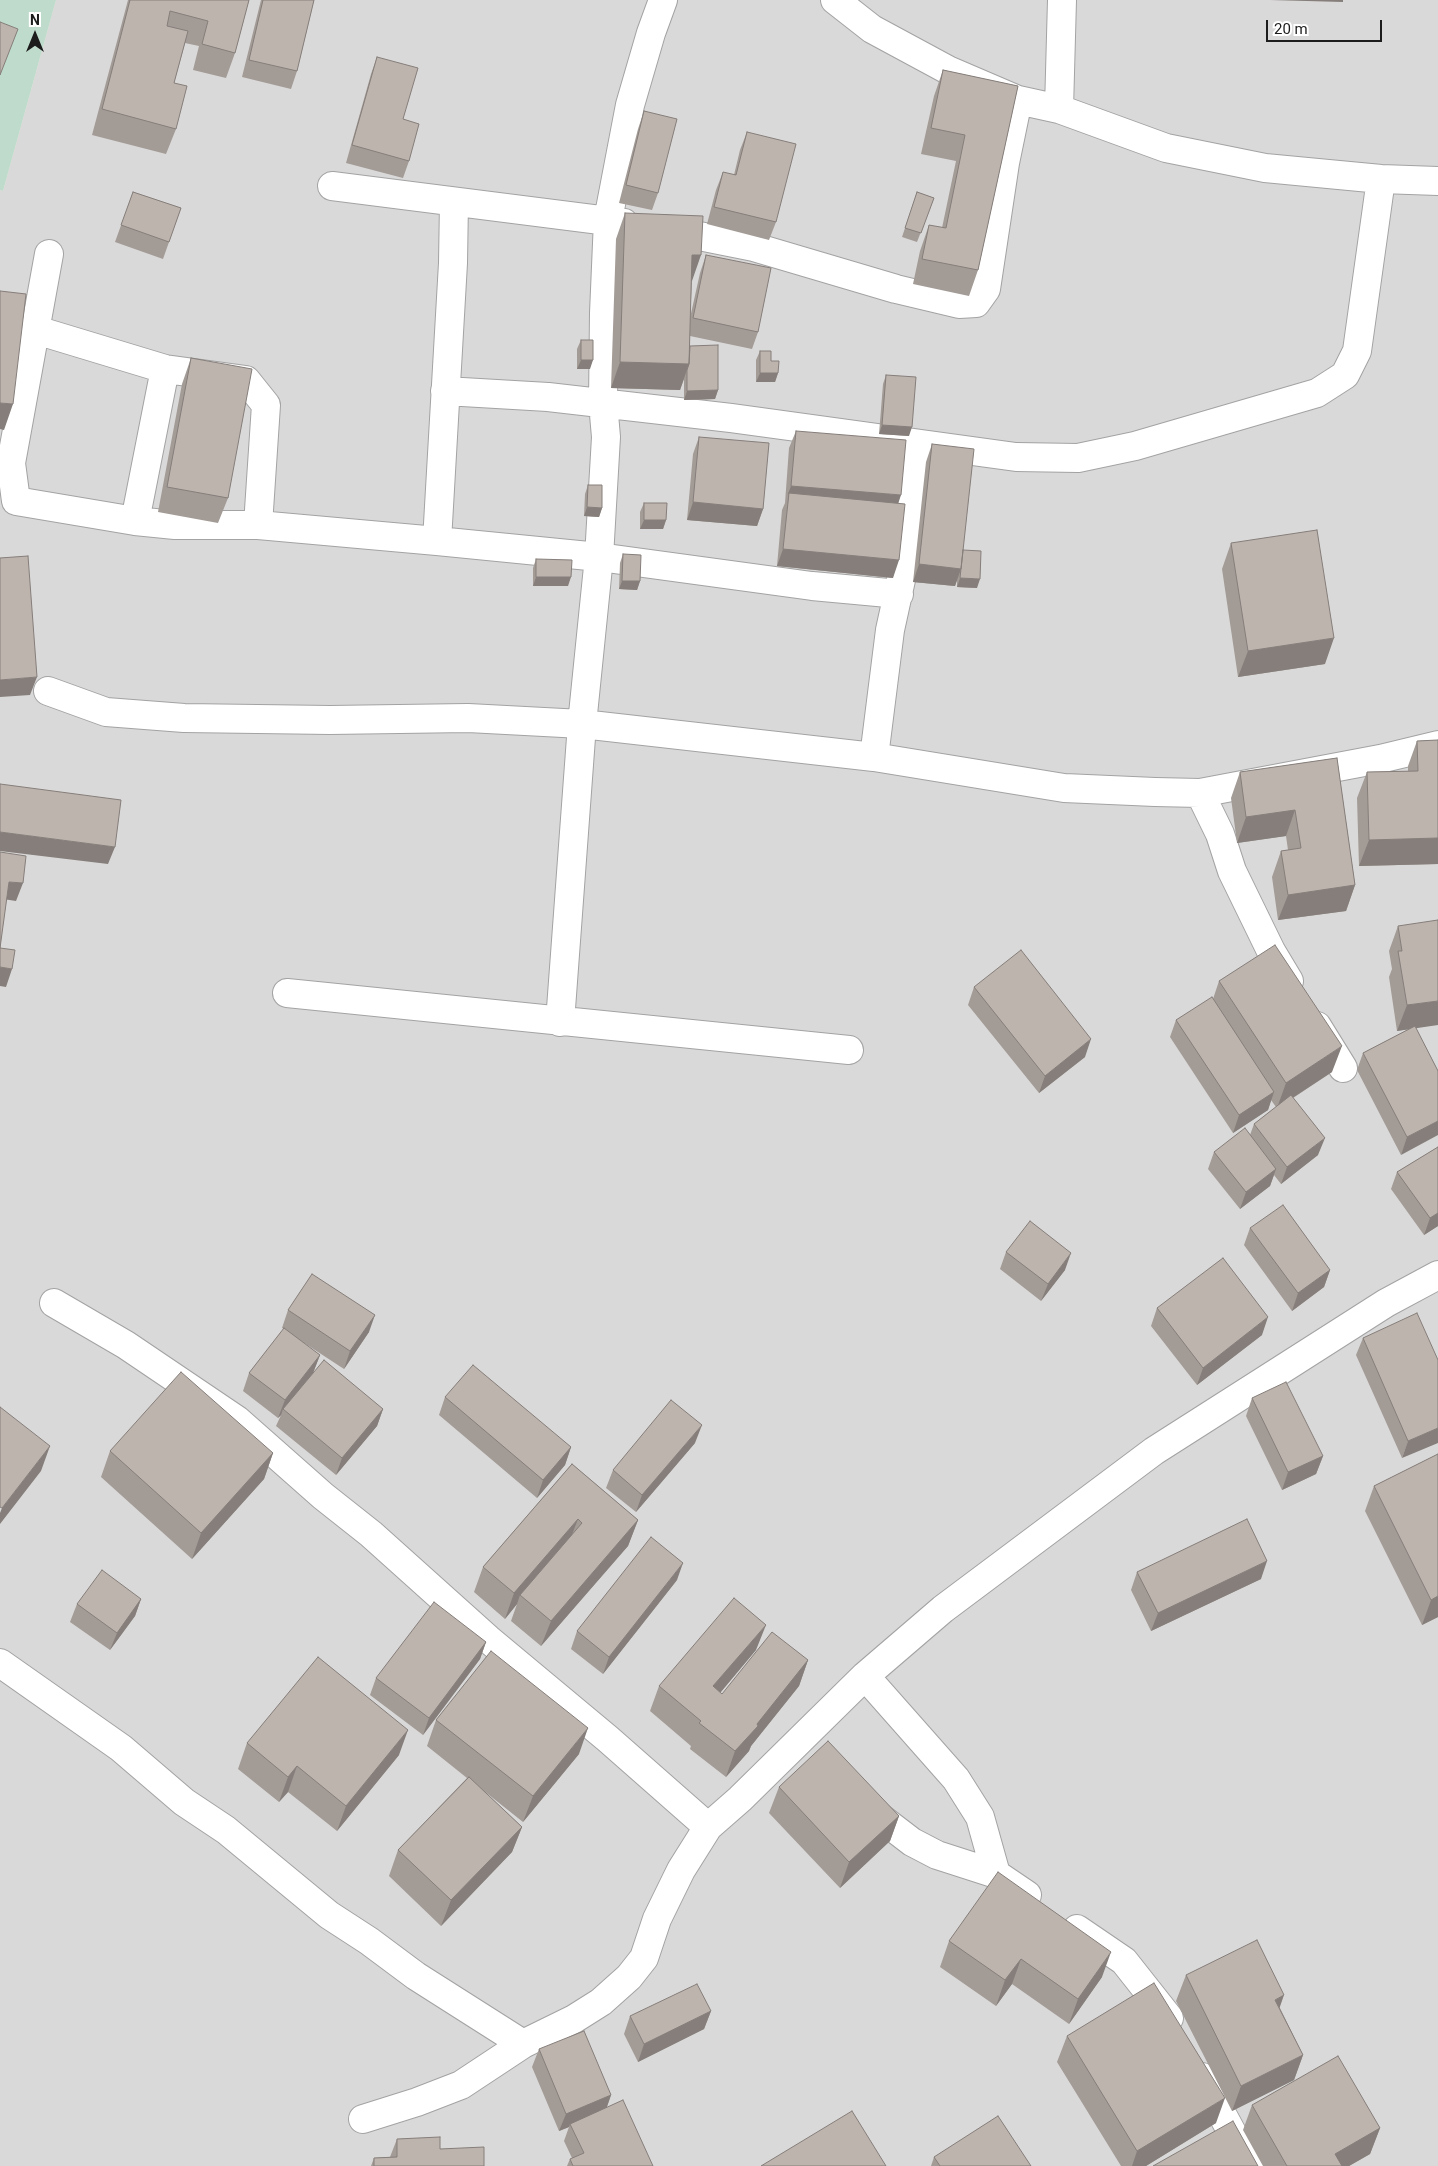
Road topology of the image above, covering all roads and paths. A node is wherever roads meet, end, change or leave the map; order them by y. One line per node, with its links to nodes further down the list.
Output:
1 (664, 0): 10 (street)
2 (835, 0): 4 (street)
3 (1062, 0): 5 (street)
4 (1018, 100): 5 (street); 10 (street)
5 (1058, 109): 6 (street)
6 (1381, 179): 7 (street); 16 (street)
7 (1438, 181)
8 (332, 186): 9 (street)
9 (454, 202): 10 (street); 14 (street)
10 (608, 220): 15 (street)
11 (49, 254): 12 (street)
12 (36, 330): 13 (street); 17 (street)
13 (165, 369): 17 (street); 18 (street)
14 (445, 390): 15 (street); 19 (street)
15 (603, 403): 16 (street); 20 (street)
16 (919, 445): 21 (street)
17 (135, 521): 18 (street)
18 (258, 525): 19 (street)
19 (437, 540): 20 (street)
20 (599, 557): 21 (street); 23 (street)
21 (899, 594): 25 (street)
22 (48, 691): 23 (street)
23 (582, 724): 25 (street); 28 (street)
24 (1438, 745): 26 (street)
25 (874, 757): 26 (street)
26 (1200, 793): 30 (street)
27 (287, 993): 28 (street)
28 (560, 1022): 29 (street)
29 (849, 1050)
30 (1343, 1068)
31 (1438, 1275): 34 (street)
32 (54, 1303): 38 (street)
33 (0, 1663): 40 (street)
34 (865, 1676): 35 (street); 39 (street)
35 (802, 1738): 36 (street); 38 (street)
36 (820, 1758)
37 (850, 1792): 39 (street)
38 (708, 1827): 40 (street)
39 (996, 1874): 42 (street)
40 (522, 2044): 41 (street)
41 (363, 2119)
42 (1250, 2166)

